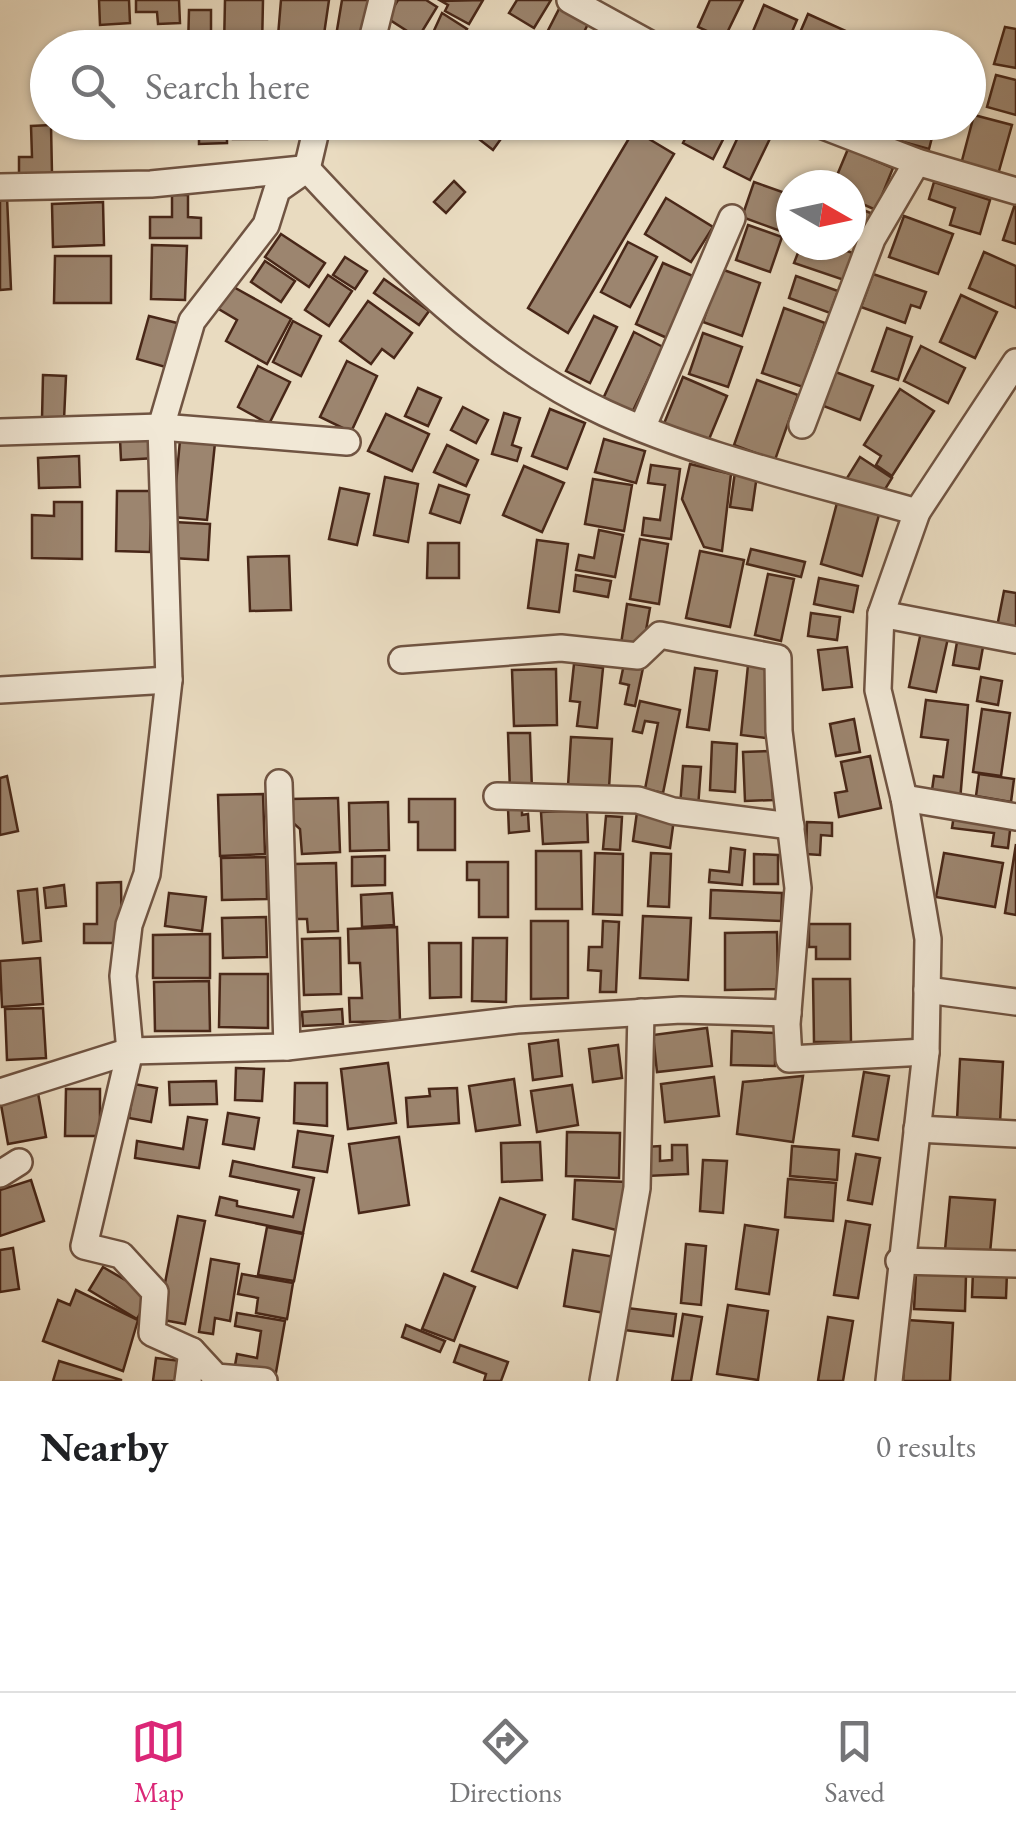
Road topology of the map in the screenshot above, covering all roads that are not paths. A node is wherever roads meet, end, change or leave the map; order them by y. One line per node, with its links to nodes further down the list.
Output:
1 (382, 0): 3 (street)
2 (570, 0): 4 (street)
3 (374, 30)
4 (624, 30)
5 (314, 140): 8 (street)
6 (859, 140): 7 (street)
7 (917, 162): 10 (street); 13 (street)
8 (307, 168): 9 (street); 14 (street); 15 (street)
9 (0, 187)
10 (1016, 191)
11 (732, 218): 15 (street)
12 (1016, 362): 18 (street)
13 (802, 425)
14 (161, 427): 16 (street); 17 (street); 22 (street)
15 (642, 428): 18 (street)
16 (0, 432)
17 (348, 442)
18 (917, 512): 19 (street)
19 (881, 614): 20 (street); 26 (street)
20 (1016, 640)
21 (402, 660): 28 (street)
22 (169, 680): 23 (street); 34 (street)
23 (0, 690)
24 (279, 783): 33 (street)
25 (497, 796): 28 (street)
26 (904, 798): 27 (street); 29 (street)
27 (1016, 817)
28 (791, 826): 32 (street)
29 (927, 990): 30 (street); 35 (street)
30 (1016, 1002)
31 (641, 1012): 32 (street); 33 (street); 44 (street)
32 (788, 1012): 35 (street)
33 (287, 1046): 34 (street)
34 (130, 1051): 36 (street); 41 (street)
35 (926, 1052): 37 (street)
36 (0, 1092)
37 (916, 1130): 38 (street); 39 (street)
38 (1016, 1134)
39 (900, 1261): 40 (street); 45 (street)
40 (1016, 1264)
41 (192, 1351): 42 (street); 43 (street)
42 (188, 1381)
43 (264, 1381)
44 (603, 1381)
45 (889, 1381)

